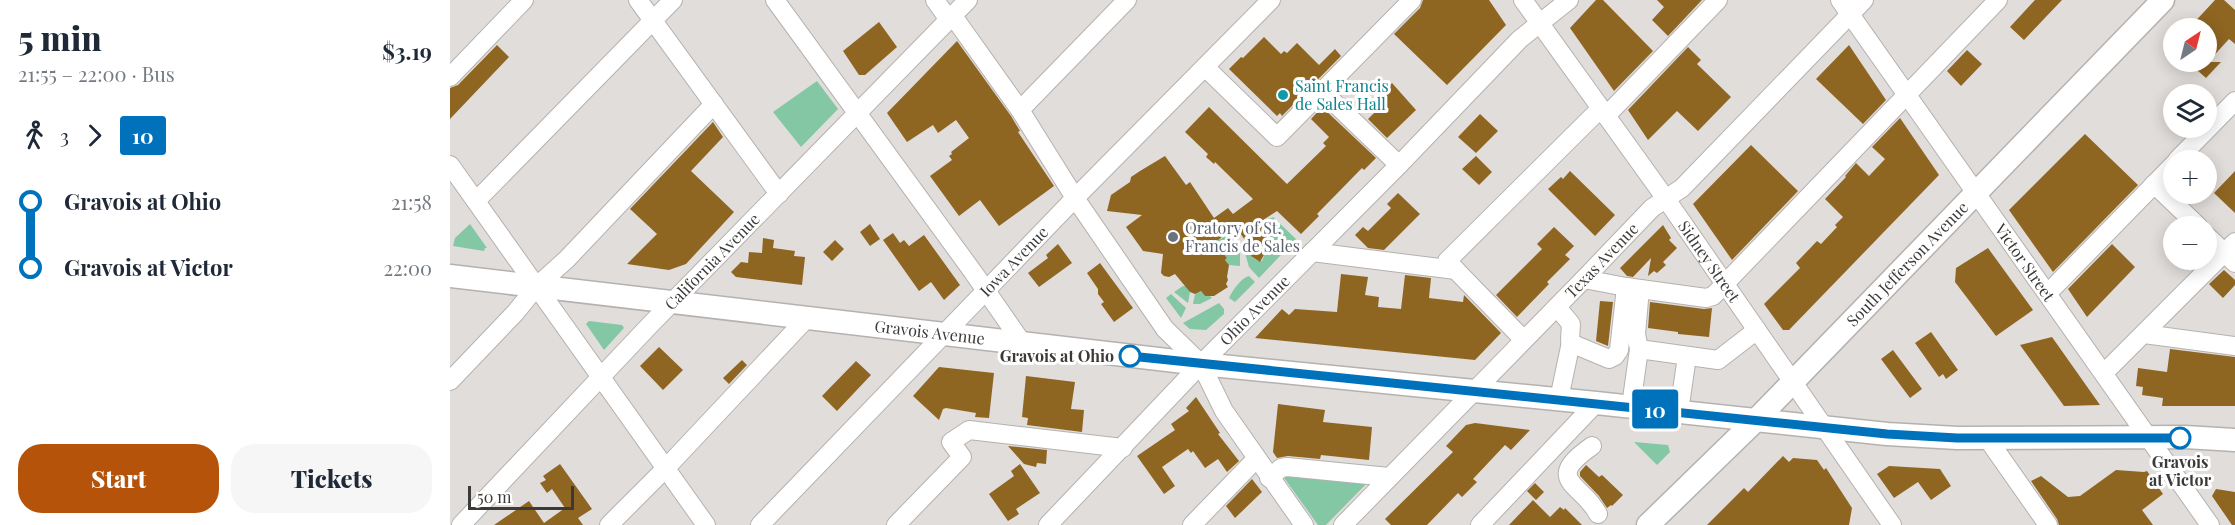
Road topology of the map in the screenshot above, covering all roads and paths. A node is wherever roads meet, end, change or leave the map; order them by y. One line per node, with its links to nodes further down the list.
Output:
1 (524, 0): 21 (street)
2 (638, 0): 18 (street)
3 (673, 0): 18 (street)
4 (775, 0): 28 (street)
5 (935, 0): 17 (street)
6 (968, 0): 17 (street, California Avenue)
7 (1127, 0): 26 (street)
8 (1270, 0): 20 (street, Iowa Avenue)
9 (1412, 0): 22 (street)
10 (1523, 0): 19 (street, Sidney Street)
11 (1569, 0): 19 (street, Ohio Avenue)
12 (1718, 0): 27 (street)
13 (1864, 0): 16 (street, Texas Avenue)
14 (1998, 0): 23 (street)
15 (2163, 0): 34 (main road, South Jefferson Avenue)
16 (1845, 7): 23 (street, Victor Street); 37 (street, Texas Avenue)
17 (951, 18): 26 (street); 28 (street, California Avenue)
18 (653, 21): 25 (street); 38 (street)
19 (1541, 23): 27 (street, Sidney Street); 31 (street, Ohio Avenue)
20 (1205, 68): 22 (street); 36 (street, Iowa Avenue)
21 (450, 77)
22 (1322, 91): 31 (street)
23 (1908, 94): 34 (street, Victor Street); 46 (street)
24 (2235, 101): 29 (street)
25 (714, 104): 35 (street); 47 (street)
26 (1020, 110): 36 (street)
27 (1604, 112): 37 (street, Sidney Street); 43 (street)
28 (857, 114): 35 (street, California Avenue); 49 (street)
29 (2187, 150)
30 (450, 165): 38 (street)
31 (1399, 165): 41 (street, Ohio Avenue)
32 (2163, 175): 33 (street)
33 (2154, 184): 39 (street); 50 (street)
34 (1976, 191): 50 (street, Victor Street); 66 (main road, South Jefferson Avenue)
35 (779, 194): 51 (street, California Avenue)
36 (1075, 198): 49 (street, Iowa Avenue); 63 (street)
37 (1666, 198): 45 (street, Texas Avenue); 46 (street, Sidney Street)
38 (476, 201): 47 (street)
39 (2188, 216)
40 (2217, 242): 42 (street)
41 (1312, 252): 43 (street); 63 (street, Ohio Avenue)
42 (2231, 252): 56 (street)
43 (1456, 270): 57 (street)
44 (450, 276): 47 (main road, Gravois Avenue)
45 (1584, 279): 48 (street); 52 (street, Texas Avenue)
46 (1725, 284): 48 (street); 54 (street, Sidney Street)
47 (537, 286): 51 (main road, Gravois Avenue); 65 (street); 67 (street)
48 (1633, 288): 58 (street); 61 (street)
49 (987, 291): 55 (street, Iowa Avenue); 59 (street)
50 (2048, 293): 64 (street, Victor Street)
51 (673, 303): 53 (main road, Gravois Avenue); 65 (street, California Avenue)
52 (1557, 307): 57 (street, Texas Avenue); 58 (street)
53 (807, 318): 55 (main road, Gravois Avenue); 81 (street)
54 (1757, 330): 62 (street); 66 (street, Sidney Street)
55 (945, 334): 59 (main road, Gravois Avenue); 88 (street, Iowa Avenue)
56 (2144, 334): 60 (street); 64 (street)
57 (1524, 340): 68 (street, Texas Avenue)
58 (1571, 342): 69 (street)
59 (1023, 344): 63 (main road, Gravois Avenue)
60 (2235, 346)
61 (1639, 349): 62 (street); 71 (street)
62 (1687, 356): 72 (street)
63 (1201, 364): 68 (main road, Gravois Avenue); 79 (street, Ohio Avenue); 80 (street)
64 (2104, 374): 76 (street, Victor Street)
65 (601, 377): 81 (street); 85 (street, California Avenue)
66 (1793, 380): 73 (main road, South Jefferson Avenue); 74 (street, Sidney Street)
67 (450, 381)
68 (1475, 391): 69 (main road, Gravois Avenue); 83 (street, Texas Avenue)
69 (1559, 399): 70 (main road, Gravois Avenue)
70 (1596, 403): 71 (main road, Gravois Avenue); 94 (street)
71 (1631, 406): 72 (main road, Gravois Avenue)
72 (1679, 412): 73 (main road, Gravois Avenue)
73 (1755, 421): 74 (main road, Gravois Avenue); 95 (main road, South Jefferson Avenue)
74 (1824, 428): 75 (main road, Gravois Avenue); 96 (street, Sidney Street)
75 (1987, 438): 76 (main road, Gravois Avenue); 97 (street)
76 (2150, 438): 77 (main road, Gravois Avenue); 98 (street, Victor Street)
77 (2235, 440)
78 (1592, 446): 84 (street)
79 (1123, 447): 89 (street); 90 (street, Ohio Avenue)
80 (1256, 459): 82 (street); 91 (street)
81 (666, 468): 86 (street); 87 (street)
82 (1269, 477): 83 (street); 92 (street)
83 (1389, 477): 93 (street, Texas Avenue)
84 (1598, 514)
85 (461, 525)
86 (609, 525)
87 (706, 525)
88 (760, 525)
89 (896, 525)
90 (1048, 525)
91 (1192, 525)
92 (1304, 525)
93 (1343, 525)
94 (1479, 525)
95 (1648, 525)
96 (1892, 525)
97 (2048, 525)
98 (2210, 525)

